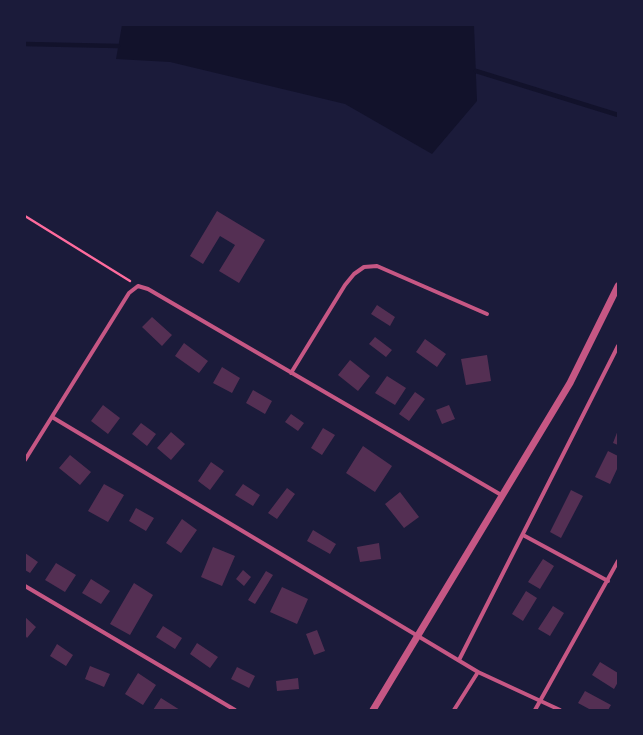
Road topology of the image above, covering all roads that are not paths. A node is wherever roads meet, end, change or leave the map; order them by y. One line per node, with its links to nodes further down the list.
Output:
1 (618, 287): 7 (street)
2 (487, 314): 4 (street)
3 (618, 346): 8 (street)
4 (291, 374): 5 (street); 7 (street)
5 (52, 417): 6 (street); 12 (street)
6 (25, 460)
7 (502, 496): 12 (street)
8 (523, 535): 10 (street); 13 (street)
9 (618, 561): 10 (street)
10 (608, 581): 15 (street)
11 (25, 586): 16 (street)
12 (418, 634): 13 (street); 17 (street)
13 (460, 660): 14 (street)
14 (478, 672): 15 (street); 18 (street)
15 (540, 700): 19 (street); 20 (street)
16 (236, 710)
17 (373, 710)
18 (454, 710)
19 (535, 710)
20 (560, 710)

